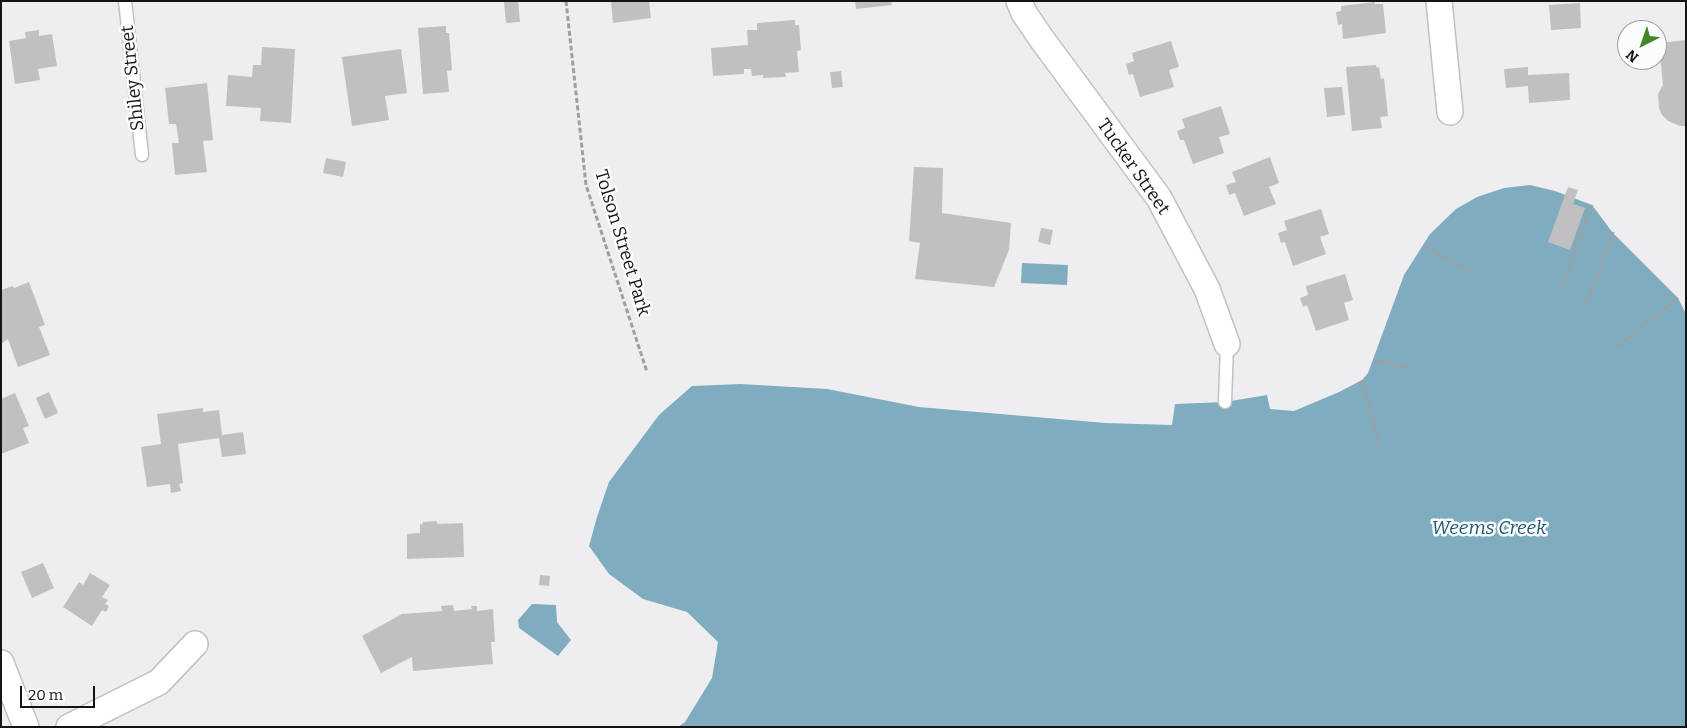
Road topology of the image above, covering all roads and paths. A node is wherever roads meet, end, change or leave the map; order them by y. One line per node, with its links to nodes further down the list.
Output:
1 (125, 1): 6 (lane, Shiley Street)
2 (566, 1): 18 (path, Tolson Street Park)
3 (1019, 1): 14 (street, Tucker Street)
4 (1439, 1): 5 (street)
5 (1450, 112)
6 (142, 155)
7 (1592, 205): 11 (path)
8 (1613, 232): 13 (path)
9 (1424, 245): 10 (path)
10 (1473, 274)
11 (1562, 287)
12 (1678, 298): 15 (path)
13 (1586, 304)
14 (1228, 344): 20 (lane)
15 (1616, 348)
16 (1374, 360): 17 (path)
17 (1413, 369)
18 (647, 372)
19 (1362, 380): 21 (path)
20 (1225, 402)
21 (1379, 443)
22 (195, 644): 25 (street)
23 (1, 663): 24 (street)
24 (26, 727)
25 (69, 727)

